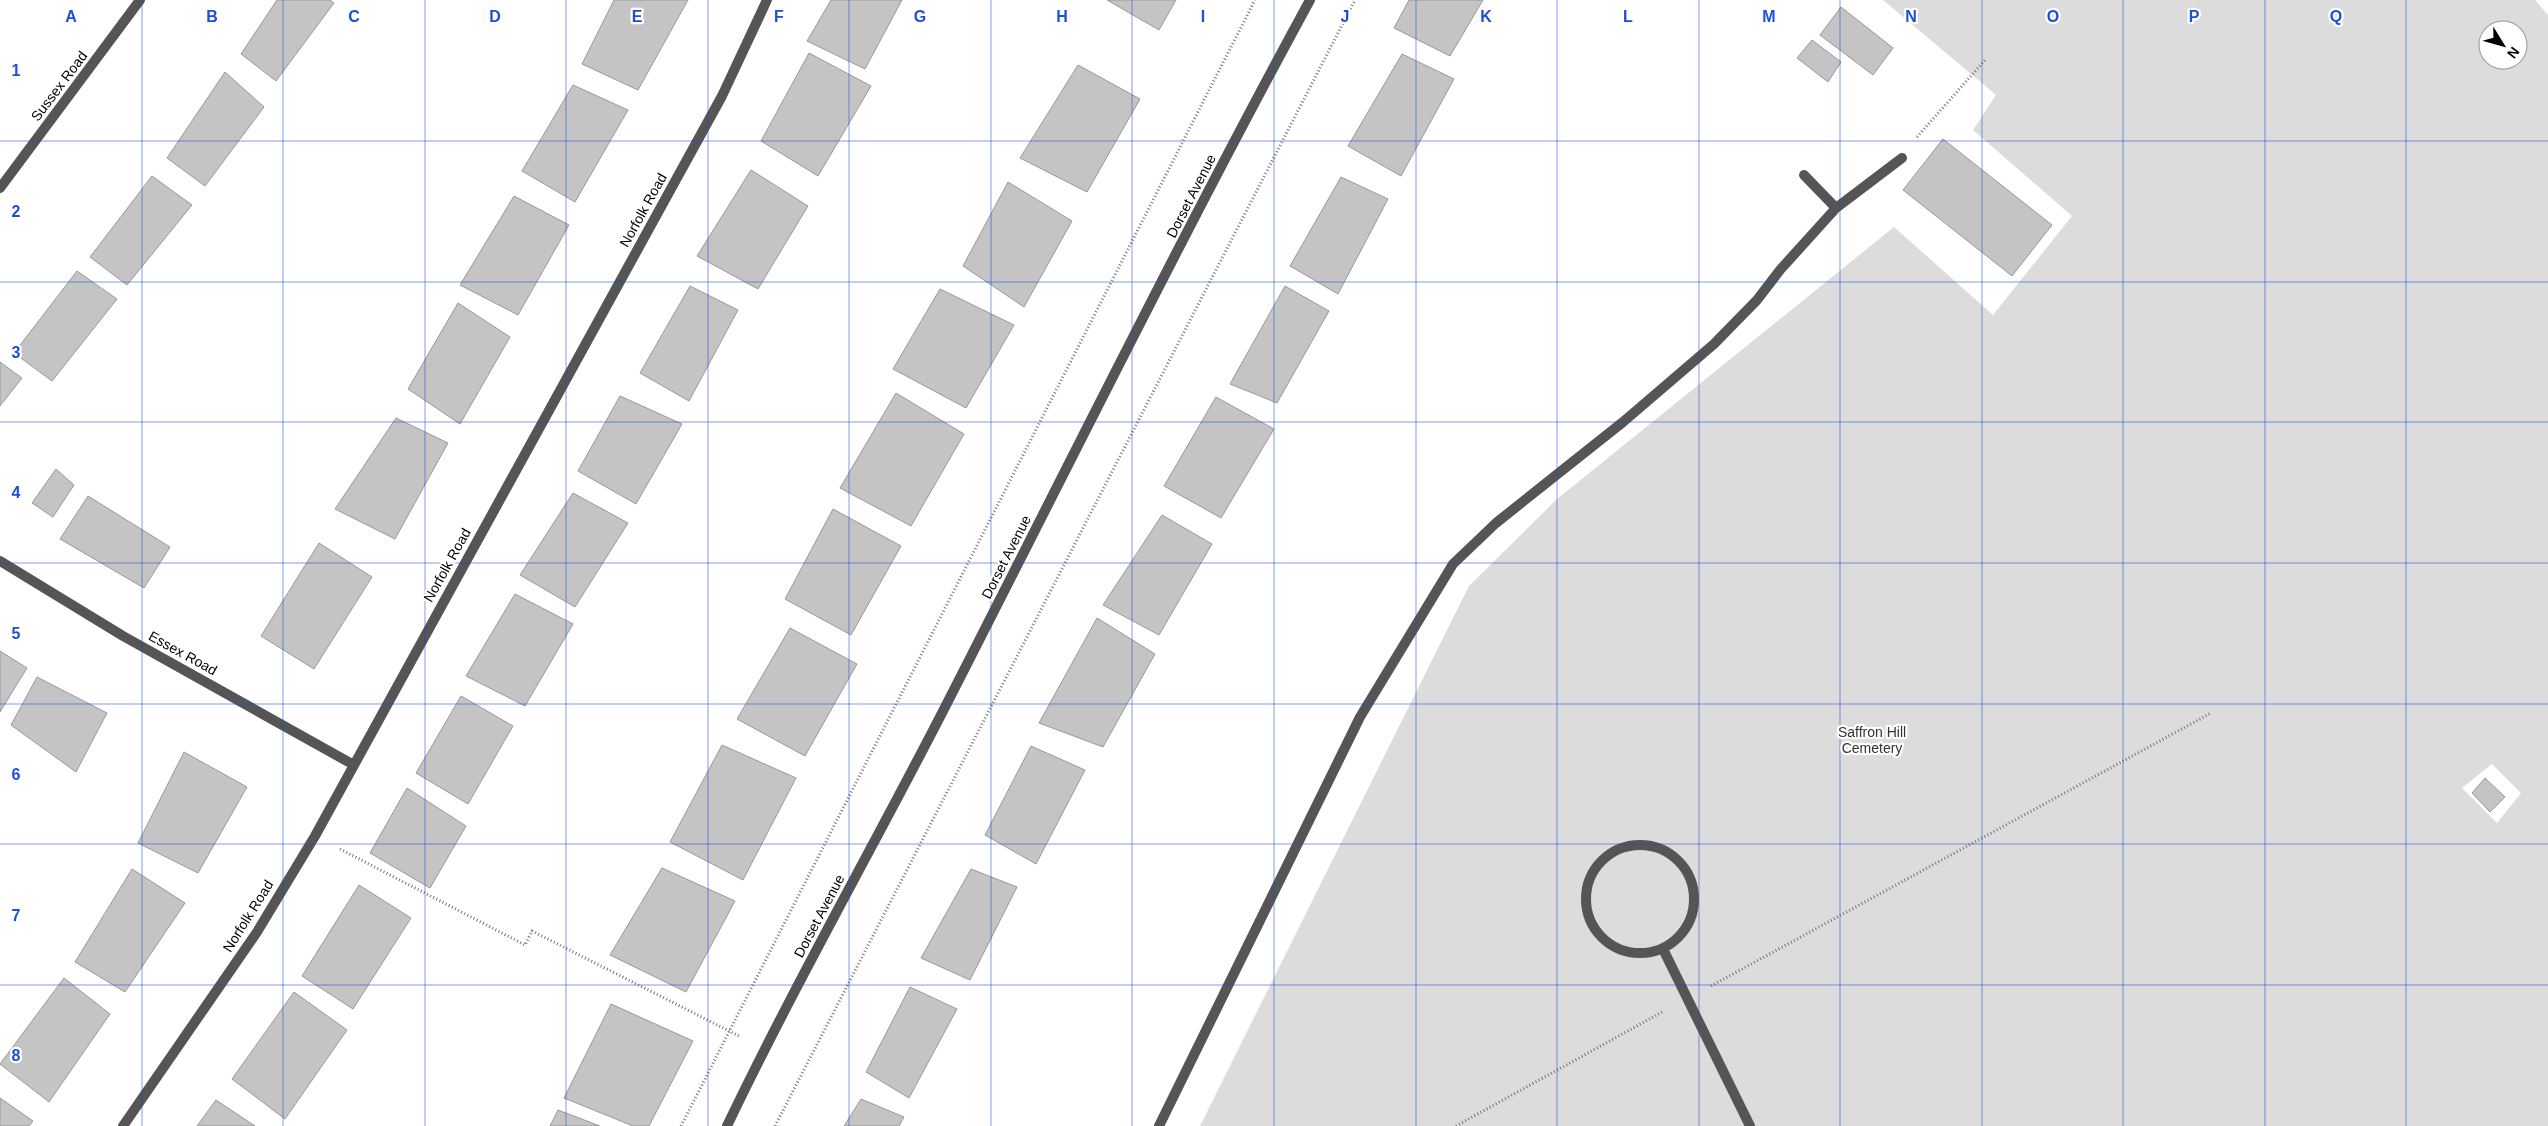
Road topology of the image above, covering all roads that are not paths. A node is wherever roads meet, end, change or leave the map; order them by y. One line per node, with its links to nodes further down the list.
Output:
1 (140, 0): 6 (street, Sussex Road)
2 (767, 0): 9 (street, Norfolk Road)
3 (1310, 0): 12 (street, Dorset Avenue)
4 (1902, 158): 7 (street)
5 (1804, 175): 7 (street)
6 (0, 188)
7 (1836, 208): 13 (street)
8 (0, 561): 9 (street, Essex Road)
9 (354, 765): 11 (street, Norfolk Road)
10 (1663, 949): 10 (street); 14 (street)
11 (122, 1126)
12 (727, 1126)
13 (1159, 1126)
14 (1750, 1126)

